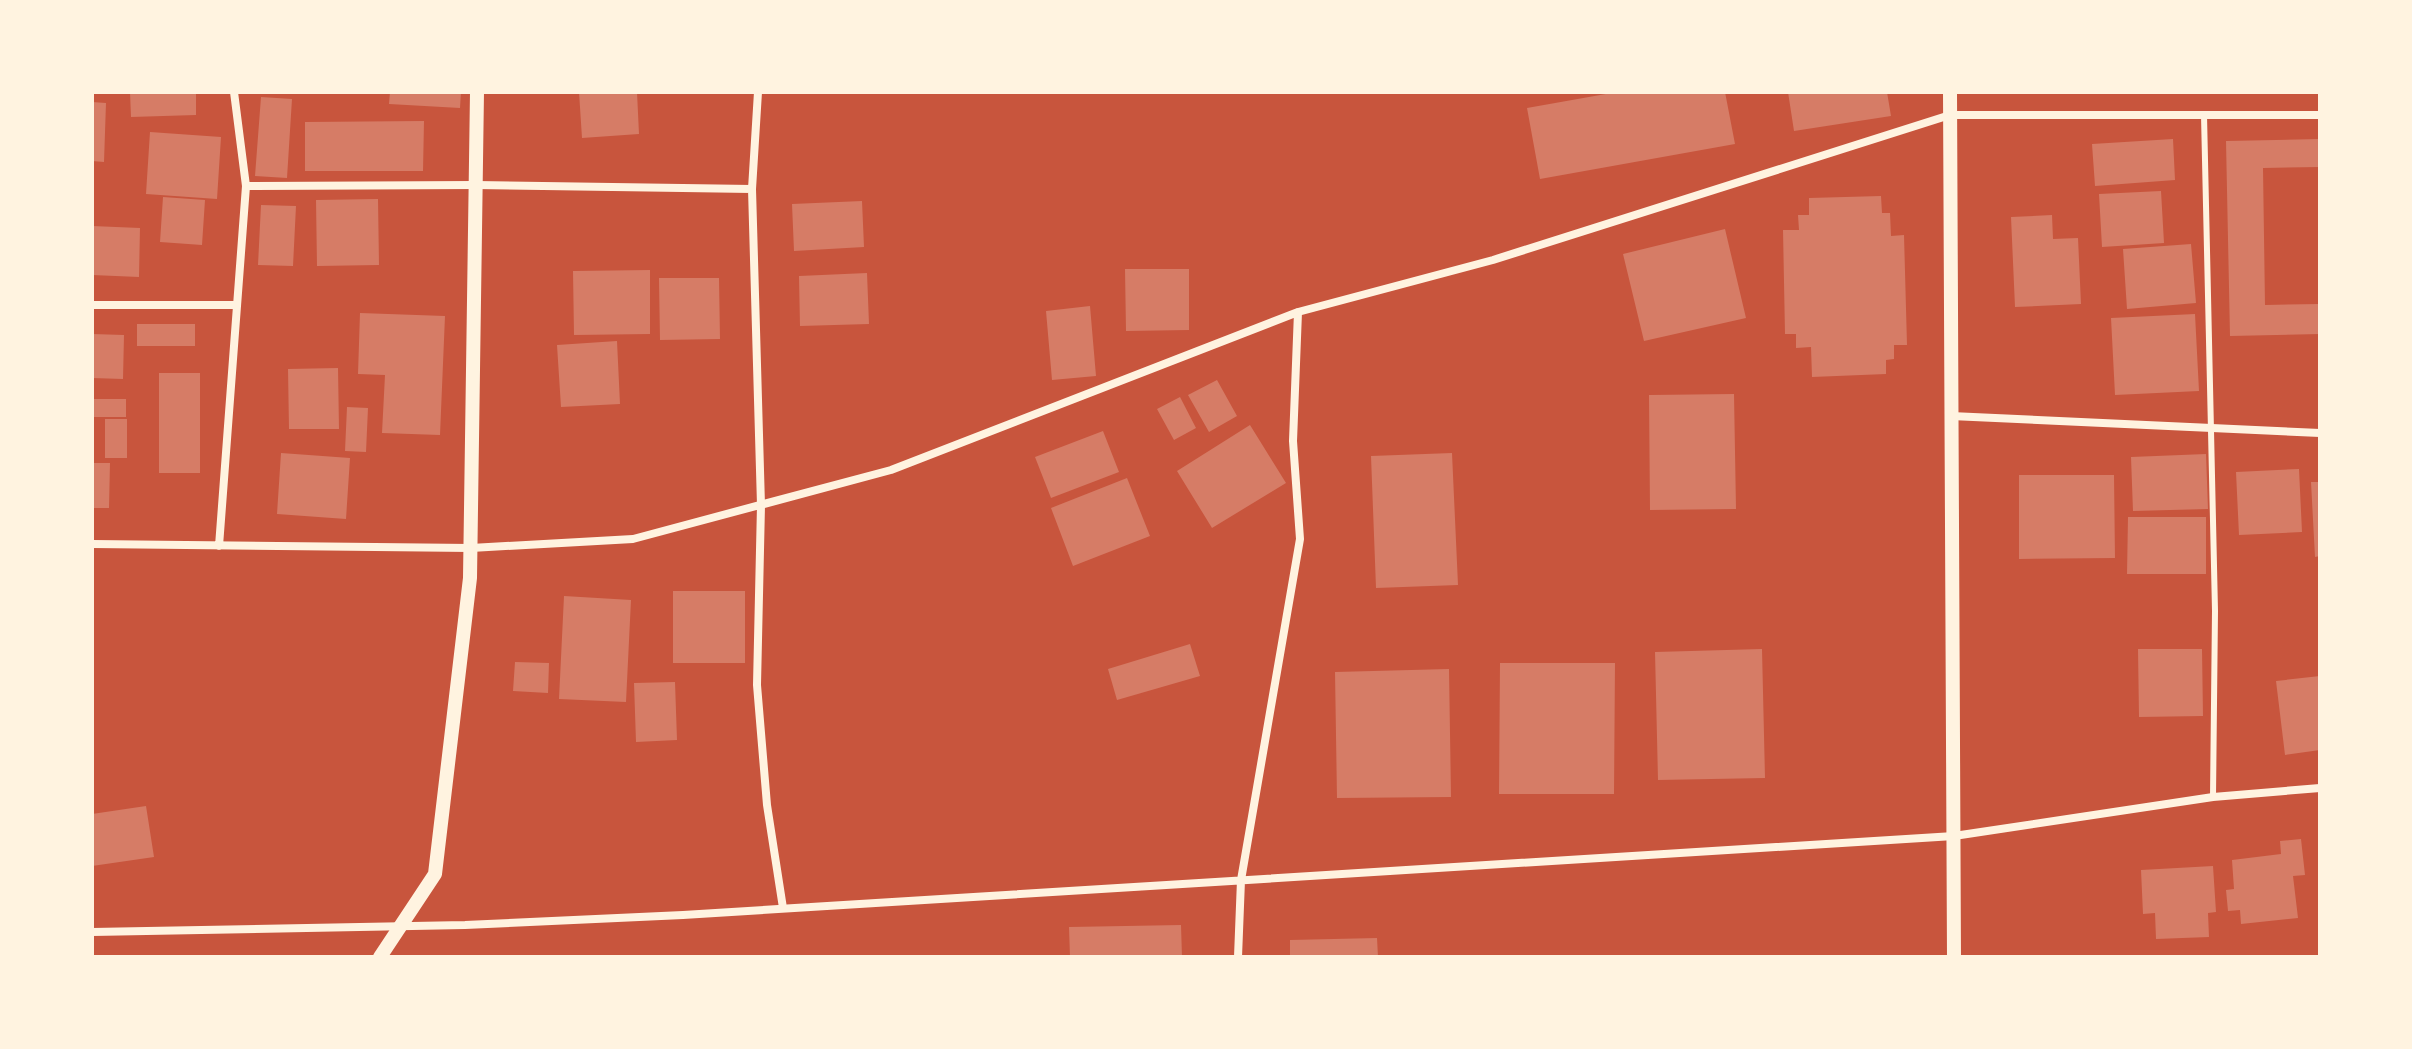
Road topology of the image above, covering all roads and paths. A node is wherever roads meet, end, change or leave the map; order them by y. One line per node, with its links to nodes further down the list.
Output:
1 (234, 92): 9 (street)
2 (477, 92): 8 (street)
3 (758, 92): 10 (street)
4 (1950, 92): 5 (street)
5 (1950, 115): 6 (street); 13 (street); 14 (street)
6 (2204, 115): 7 (street); 15 (lane)
7 (2320, 115)
8 (476, 185): 9 (street); 10 (street); 20 (street)
9 (246, 186): 12 (street)
10 (752, 189): 17 (street)
11 (92, 305): 12 (street)
12 (237, 305): 19 (street)
13 (1298, 312): 17 (street); 24 (street)
14 (1951, 416): 15 (street); 23 (street)
15 (2210, 428): 16 (street); 22 (lane)
16 (2320, 433)
17 (761, 505): 20 (street); 25 (street)
18 (92, 544): 19 (street)
19 (219, 546): 20 (street)
20 (471, 548): 26 (street)
21 (2320, 788): 22 (street)
22 (2213, 797): 23 (street)
23 (1954, 836): 24 (street); 30 (street)
24 (1241, 880): 25 (street); 29 (street)
25 (783, 908): 26 (street)
26 (400, 926): 27 (street); 28 (street)
27 (92, 932)
28 (380, 957)
29 (1238, 957)
30 (1954, 957)

